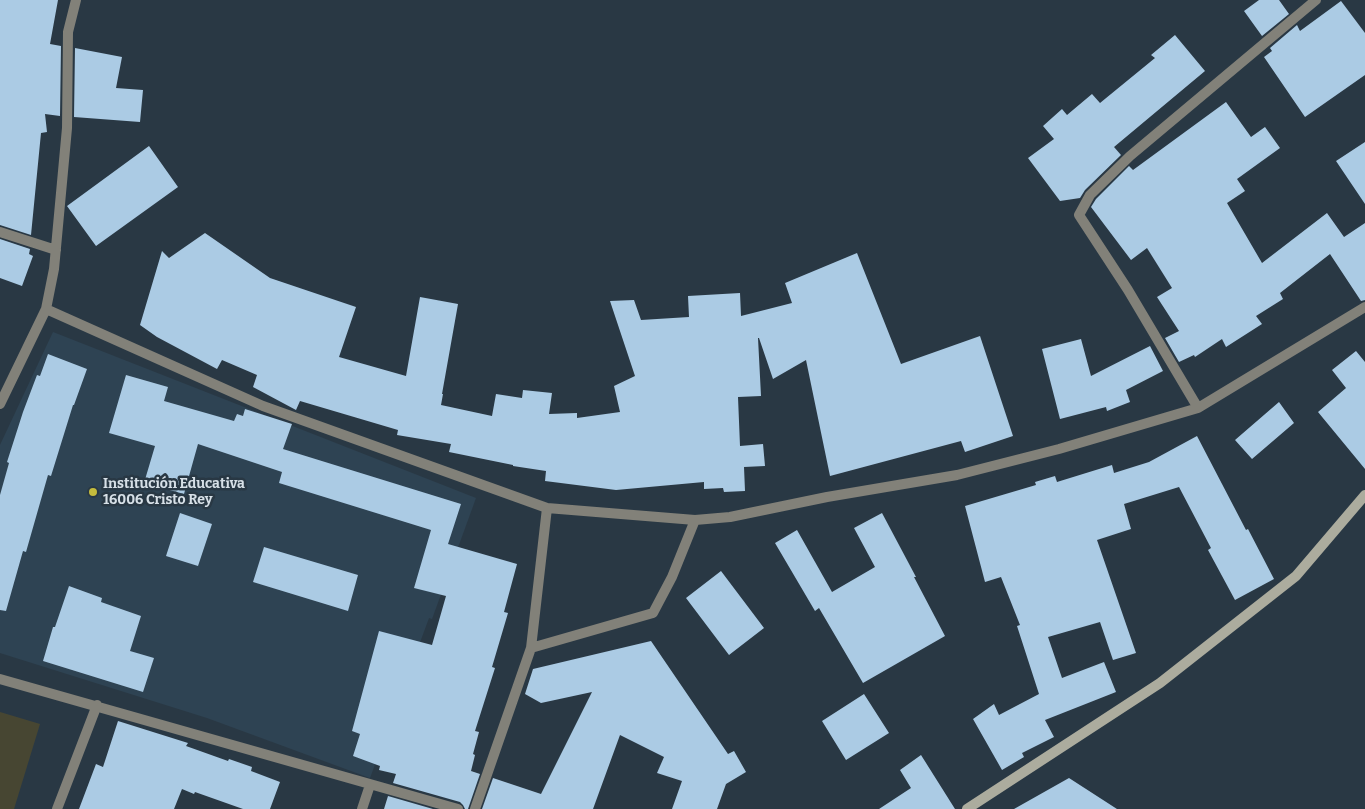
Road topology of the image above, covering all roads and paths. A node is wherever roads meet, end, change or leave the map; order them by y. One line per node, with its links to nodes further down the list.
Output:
1 (76, 0): 4 (street)
2 (1316, 0): 8 (street)
3 (0, 232): 4 (street)
4 (56, 250): 6 (street)
5 (1365, 307): 8 (street)
6 (46, 309): 7 (street); 10 (street)
7 (0, 404)
8 (1198, 408): 11 (street)
9 (1365, 495): 20 (street)
10 (546, 508): 11 (street); 12 (street)
11 (695, 520): 12 (street)
12 (531, 648): 19 (street)
13 (0, 678): 14 (street)
14 (96, 706): 15 (street); 16 (street)
15 (370, 785): 17 (street); 18 (street)
16 (57, 809)
17 (362, 809)
18 (458, 809)
19 (475, 809)
20 (967, 809)

